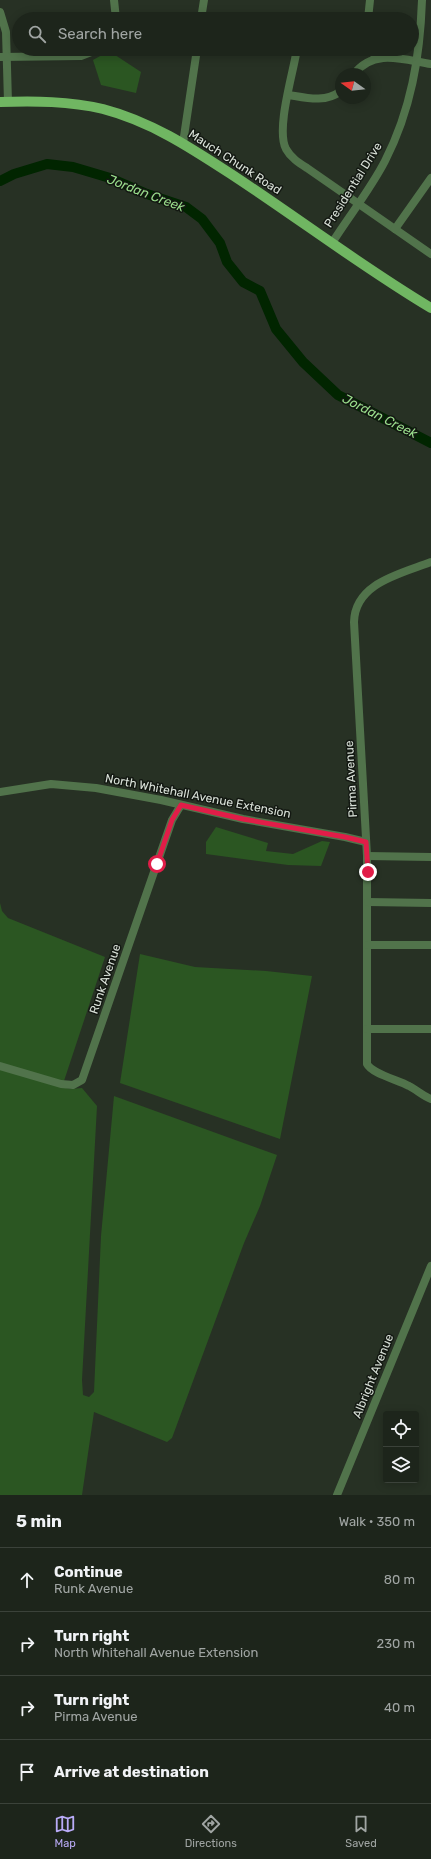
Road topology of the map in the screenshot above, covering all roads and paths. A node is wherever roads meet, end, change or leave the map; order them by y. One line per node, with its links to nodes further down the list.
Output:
1 (114, 0): 6 (street)
2 (204, 0): 7 (street)
3 (370, 0): 8 (street)
4 (422, 0): 9 (street, Presidential Drive)
5 (0, 12): 14 (street)
6 (115, 12)
7 (202, 12)
8 (369, 12)
9 (419, 46)
10 (82, 56): 14 (street)
11 (195, 56): 22 (street)
12 (296, 56): 20 (street)
13 (418, 56): 16 (street, Presidential Drive)
14 (3, 57): 21 (street)
15 (375, 58): 16 (street); 18 (street)
16 (418, 62): 17 (street); 24 (street, Presidential Drive)
17 (431, 64)
18 (360, 68)
19 (335, 94): 20 (street)
20 (289, 95): 24 (street)
21 (4, 102): 22 (main road, Mauch Chunk Road)
22 (183, 143): 26 (main road, Mauch Chunk Road)
23 (431, 178): 25 (street)
24 (358, 203): 25 (street); 26 (street, Presidential Drive)
25 (395, 229): 27 (street)
26 (332, 242): 28 (main road, Mauch Chunk Road)
27 (431, 254)
28 (431, 308)
29 (431, 562): 32 (street, Pirma Avenue)
30 (0, 792): 31 (street, North Whitehall Avenue Extension)
31 (181, 805): 32 (street, North Whitehall Avenue Extension); 41 (street, Runk Avenue)
32 (366, 842): 33 (street, Pirma Avenue)
33 (367, 856): 34 (street); 35 (street, Pirma Avenue)
34 (431, 857)
35 (368, 902): 36 (street); 37 (street, Pirma Avenue)
36 (431, 903)
37 (368, 945): 38 (street); 39 (street, Pirma Avenue)
38 (431, 945)
39 (367, 1028): 40 (street); 42 (street, Pirma Avenue)
40 (431, 1029)
41 (0, 1066)
42 (431, 1099)
43 (431, 1266): 44 (street, Albright Avenue)
44 (337, 1495)

